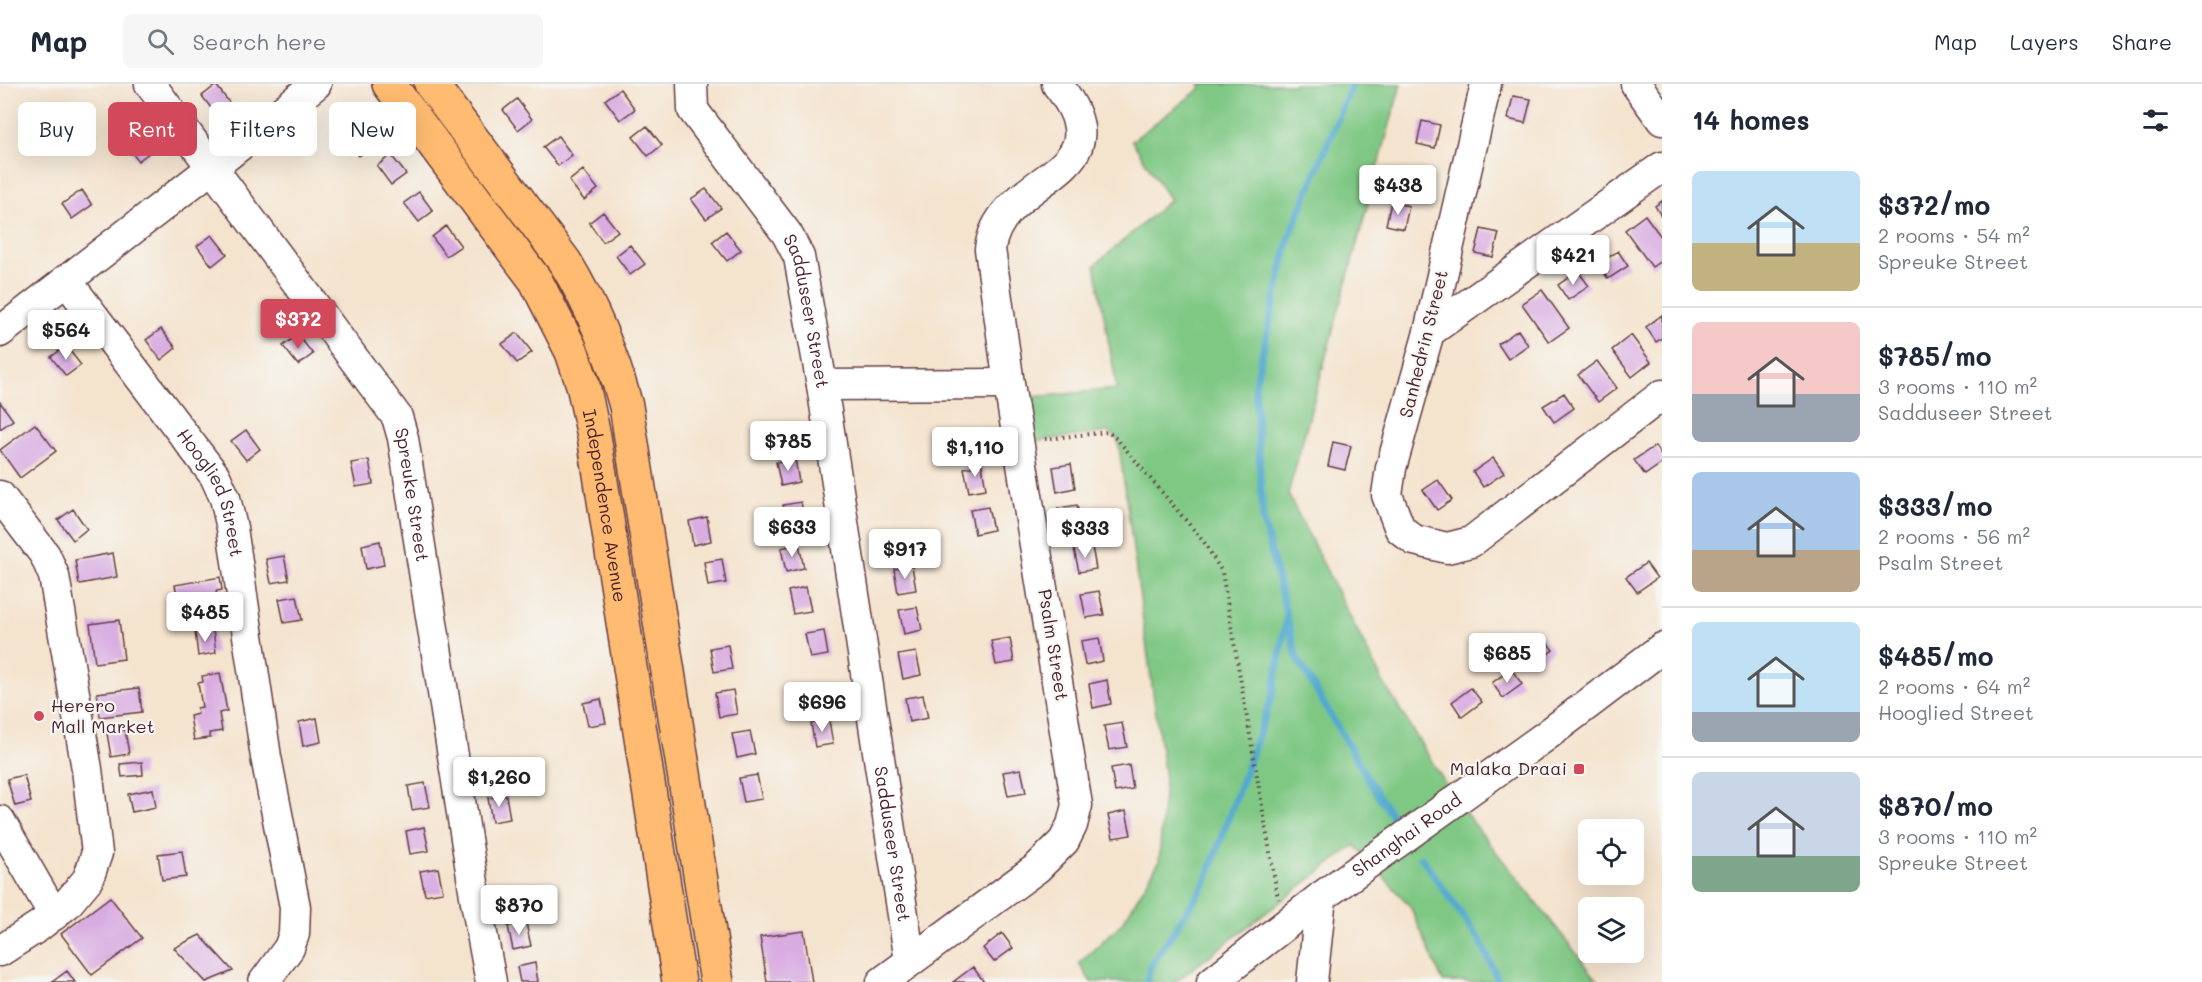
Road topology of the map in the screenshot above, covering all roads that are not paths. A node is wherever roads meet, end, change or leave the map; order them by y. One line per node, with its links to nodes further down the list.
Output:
1 (150, 84): 10 (street, Spreuke Street)
2 (316, 84): 10 (street)
3 (388, 84): 27 (main road, Independence Avenue)
4 (431, 84): 28 (main road, Independence Avenue)
5 (692, 84): 16 (street, Sadduseer Street)
6 (1057, 84): 15 (street, Psalm Street)
7 (1486, 84): 14 (street, Sanhedrin Street)
8 (1636, 84): 9 (street)
9 (1662, 120)
10 (213, 167): 12 (street); 26 (street, Spreuke Street)
11 (1662, 167): 14 (street)
12 (66, 280): 13 (street); 25 (street, Hooglied Street)
13 (0, 332)
14 (1429, 332): 17 (street, Sanhedrin Street)
15 (1009, 384): 16 (street); 24 (street, Psalm Street)
16 (822, 385): 24 (street, Sadduseer Street)
17 (1662, 395)
18 (0, 496): 22 (street)
19 (1662, 648): 21 (street, Shanghai Road)
20 (1, 824): 22 (street)
21 (1321, 897): 30 (street, Shanghai Road); 31 (street)
22 (54, 915): 23 (street)
23 (0, 951)
24 (910, 961): 29 (street, Psalm Street)
25 (264, 982)
26 (491, 982)
27 (679, 982)
28 (717, 982)
29 (882, 982)
30 (1212, 982)
31 (1311, 982)

